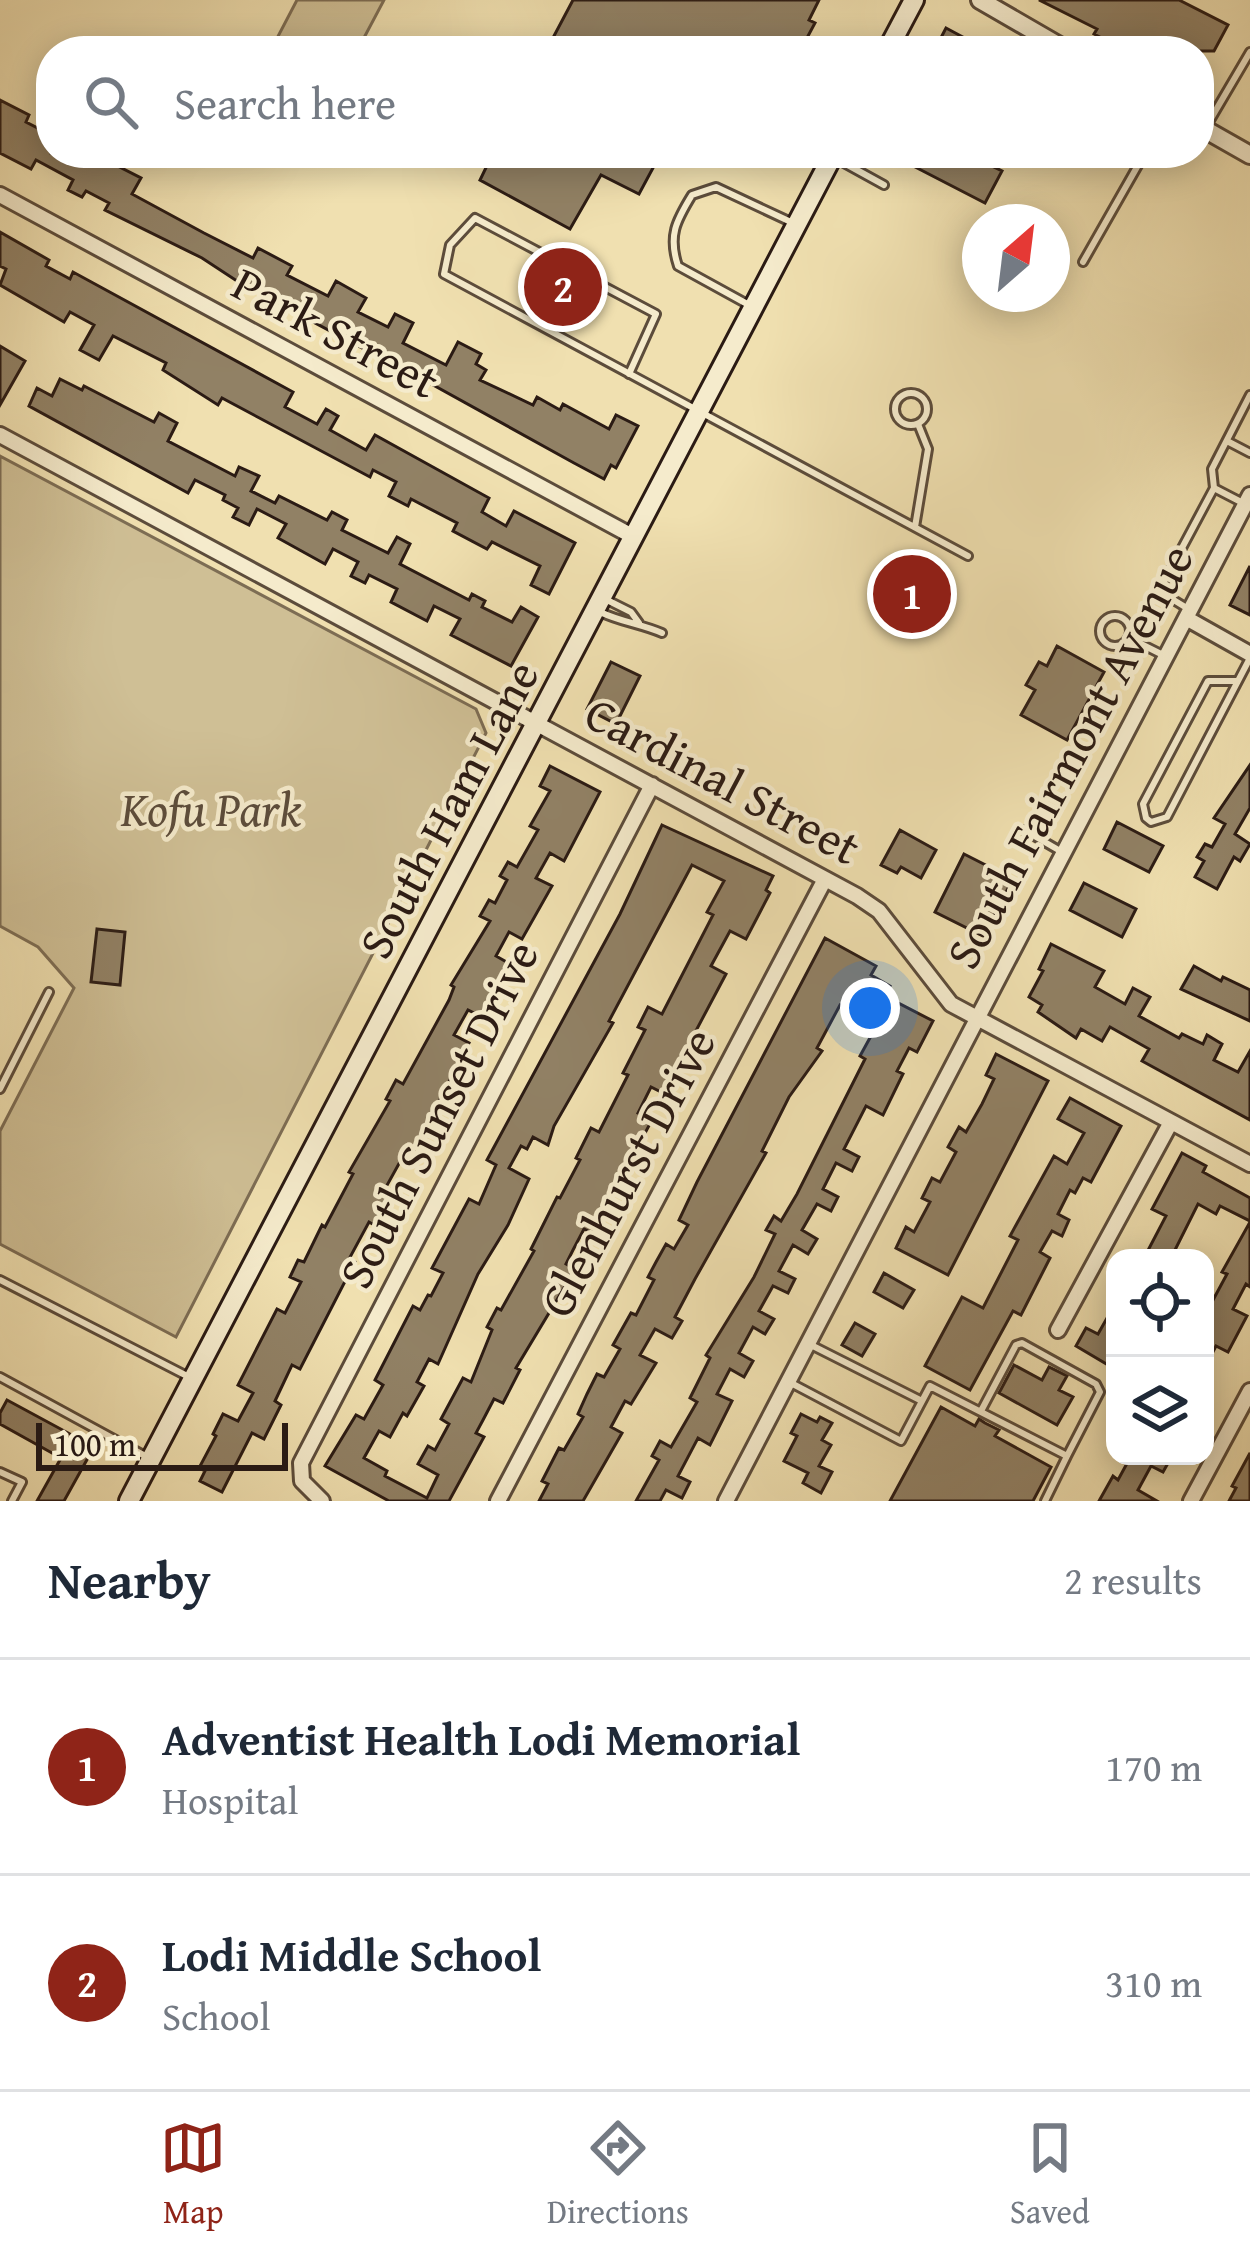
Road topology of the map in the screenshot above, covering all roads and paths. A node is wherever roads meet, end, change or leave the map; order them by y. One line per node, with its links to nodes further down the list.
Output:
1 (914, 0): 3 (main road)
2 (980, 0): 4 (street)
3 (895, 36)
4 (1042, 36)
5 (1250, 52): 6 (lane)
6 (1214, 109)
7 (1214, 135): 8 (street)
8 (1250, 155)
9 (826, 168): 14 (main road, South Ham Lane)
10 (855, 168): 12 (lane)
11 (1136, 168): 15 (lane)
12 (884, 185)
13 (0, 196): 27 (street, Park Street)
14 (796, 225): 16 (main road, South Ham Lane); 16 (lane)
15 (1083, 262)
16 (754, 308): 19 (main road, South Ham Lane)
17 (629, 374): 17 (lane); 19 (lane)
18 (1250, 395): 22 (lane)
19 (700, 411): 26 (lane); 27 (main road, South Ham Lane)
20 (918, 424): 20 (lane); 26 (lane)
21 (0, 435): 39 (street, Cardinal Street)
22 (1227, 441): 23 (lane); 24 (lane)
23 (1250, 453)
24 (1214, 488): 25 (lane); 30 (lane)
25 (1248, 500): 30 (street, South Fairmont Avenue)
26 (915, 527): 28 (lane)
27 (634, 537): 29 (main road, South Ham Lane)
28 (968, 556)
29 (600, 604): 32 (lane); 32 (lane); 39 (main road, South Ham Lane)
30 (1188, 614): 36 (street, South Fairmont Avenue); 37 (street)
31 (1092, 619): 33 (lane)
32 (639, 622): 34 (lane)
33 (1102, 624): 35 (lane); 35 (lane)
34 (662, 633)
35 (1129, 638): 36 (lane)
36 (1166, 656): 42 (street, South Fairmont Avenue)
37 (1250, 656): 38 (lane)
38 (1237, 681): 38 (lane)
39 (537, 724): 40 (street, Cardinal Street); 53 (main road, South Ham Lane)
40 (652, 785): 43 (street, Cardinal Street); 63 (street, South Sunset Drive)
41 (1024, 830): 42 (lane)
42 (1062, 852): 45 (street, South Fairmont Avenue)
43 (825, 879): 45 (street, Cardinal Street); 64 (street, Glenhurst Drive)
44 (49, 992): 46 (lane)
45 (975, 1018): 47 (street, Cardinal Street); 51 (street, South Fairmont Avenue)
46 (0, 1089)
47 (1171, 1122): 48 (street, Cardinal Street); 50 (street)
48 (1250, 1164)
49 (0, 1280): 53 (lane)
50 (1058, 1330)
51 (807, 1343): 54 (street, South Fairmont Avenue); 56 (lane)
52 (0, 1376): 59 (lane)
53 (193, 1379): 59 (main road, South Ham Lane)
54 (788, 1382): 56 (lane); 65 (street, South Fairmont Avenue)
55 (1250, 1390): 67 (street)
56 (922, 1401): 57 (lane)
57 (981, 1411): 58 (lane); 58 (lane)
58 (1067, 1456): 66 (lane)
59 (151, 1459): 62 (main road, South Ham Lane)
60 (0, 1472): 61 (lane)
61 (12, 1501)
62 (129, 1501)
63 (322, 1501)
64 (498, 1501)
65 (726, 1501)
66 (1045, 1501)
67 (1191, 1501)

